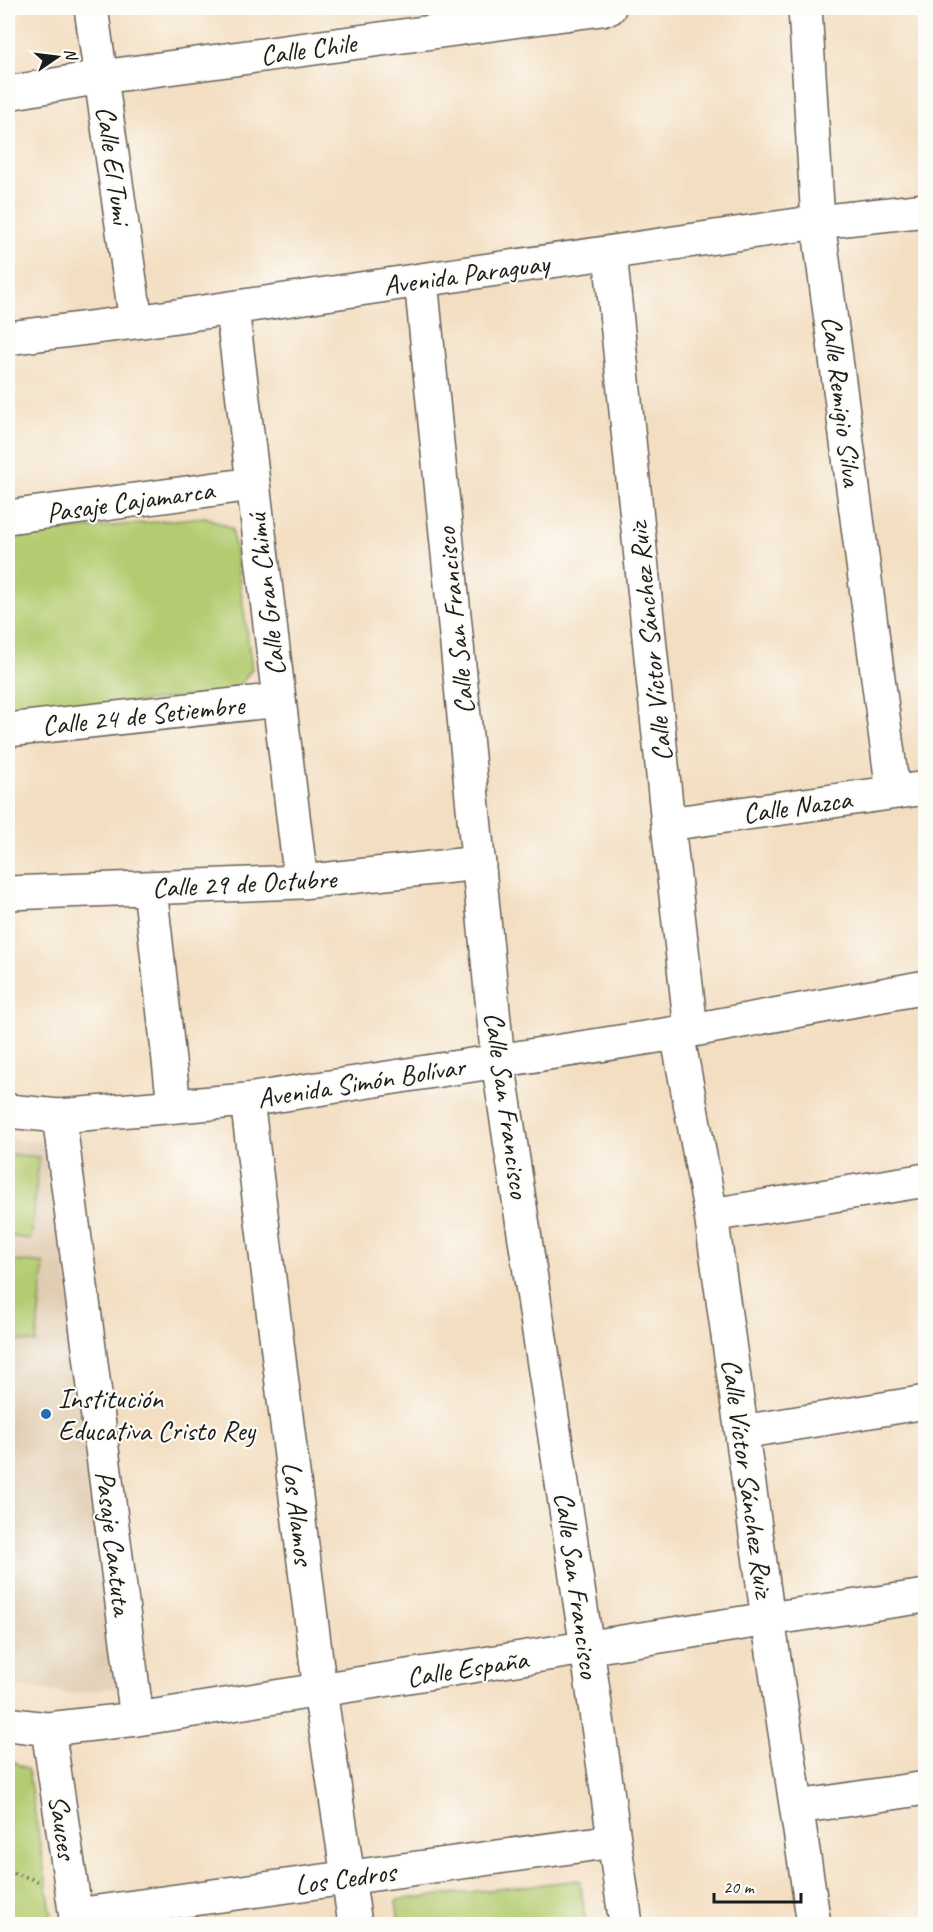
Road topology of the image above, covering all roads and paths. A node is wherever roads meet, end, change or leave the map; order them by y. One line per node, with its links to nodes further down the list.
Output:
1 (91, 8): 4 (street, Calle El Tumi)
2 (609, 8): 4 (street, Calle Chile)
3 (805, 8): 7 (street, Calle Remigio Silva)
4 (101, 77): 5 (street, Calle Chile); 11 (street, Calle El Tumi)
5 (8, 93)
6 (926, 210): 7 (street, Avenida Paraguay)
7 (818, 222): 8 (street, Avenida Paraguay); 18 (street, Calle Remigio Silva)
8 (610, 253): 9 (street, Avenida Paraguay); 19 (street, Calle Víctor Sánchez Ruiz)
9 (421, 280): 10 (street, Avenida Paraguay); 20 (street, Calle San Francisco)
10 (232, 308): 11 (street, Avenida Paraguay); 13 (street, Calle Gran Chimú)
11 (136, 322): 12 (street, Avenida Paraguay)
12 (8, 338)
13 (253, 484): 14 (street, Pasaje Cajamarca); 15 (street, Calle Gran Chimú)
14 (8, 517)
15 (279, 700): 16 (street, Calle 24 de Setiembre); 21 (street, Calle Gran Chimú)
16 (8, 730)
17 (926, 788): 18 (street, Calle Nazca)
18 (893, 792): 19 (street, Calle Nazca)
19 (668, 824): 25 (street, Calle Víctor Sánchez Ruiz)
20 (479, 864): 21 (street, Calle 29 de Octubre); 26 (street, Calle San Francisco)
21 (301, 882): 22 (street, Calle 29 de Octubre)
22 (150, 888): 23 (street, Calle 29 de Octubre); 28 (street)
23 (8, 893)
24 (926, 987): 25 (street, Avenida Simón Bolívar)
25 (684, 1031): 26 (street, Avenida Simón Bolívar); 32 (street, Calle Víctor Sánchez Ruiz)
26 (498, 1061): 27 (street, Avenida Simón Bolívar); 37 (street, Calle San Francisco)
27 (247, 1100): 28 (street, Avenida Simón Bolívar); 38 (street, Los Alamos)
28 (174, 1106): 30 (street, Avenida Simón Bolívar)
29 (8, 1111): 30 (street, Avenida Simón Bolívar)
30 (59, 1116): 39 (street, Pasaje Cantuta)
31 (926, 1180): 32 (street)
32 (711, 1215): 34 (street, Calle Víctor Sánchez Ruiz)
33 (926, 1402): 34 (street)
34 (742, 1432): 36 (street, Calle Víctor Sánchez Ruiz)
35 (926, 1596): 36 (street, Calle España)
36 (768, 1619): 37 (street, Calle España); 43 (street, Calle Víctor Sánchez Ruiz)
37 (587, 1648): 38 (street, Calle España); 44 (street, Calle San Francisco)
38 (320, 1691): 39 (street, Calle España); 46 (street, Los Alamos)
39 (137, 1719): 41 (street, Calle España)
40 (8, 1724): 41 (street, Calle España)
41 (48, 1729): 48 (street, Sauces)
42 (926, 1788): 43 (street)
43 (798, 1807): 51 (street, Calle Víctor Sánchez Ruiz)
44 (614, 1841): 46 (street, Los Cedros); 50 (street, Calle San Francisco)
45 (8, 1871): 47 (path)
46 (348, 1878): 48 (street, Los Cedros); 49 (street, Los Alamos)
47 (42, 1882)
48 (76, 1920)
49 (355, 1924)
50 (626, 1924)
51 (814, 1924)

